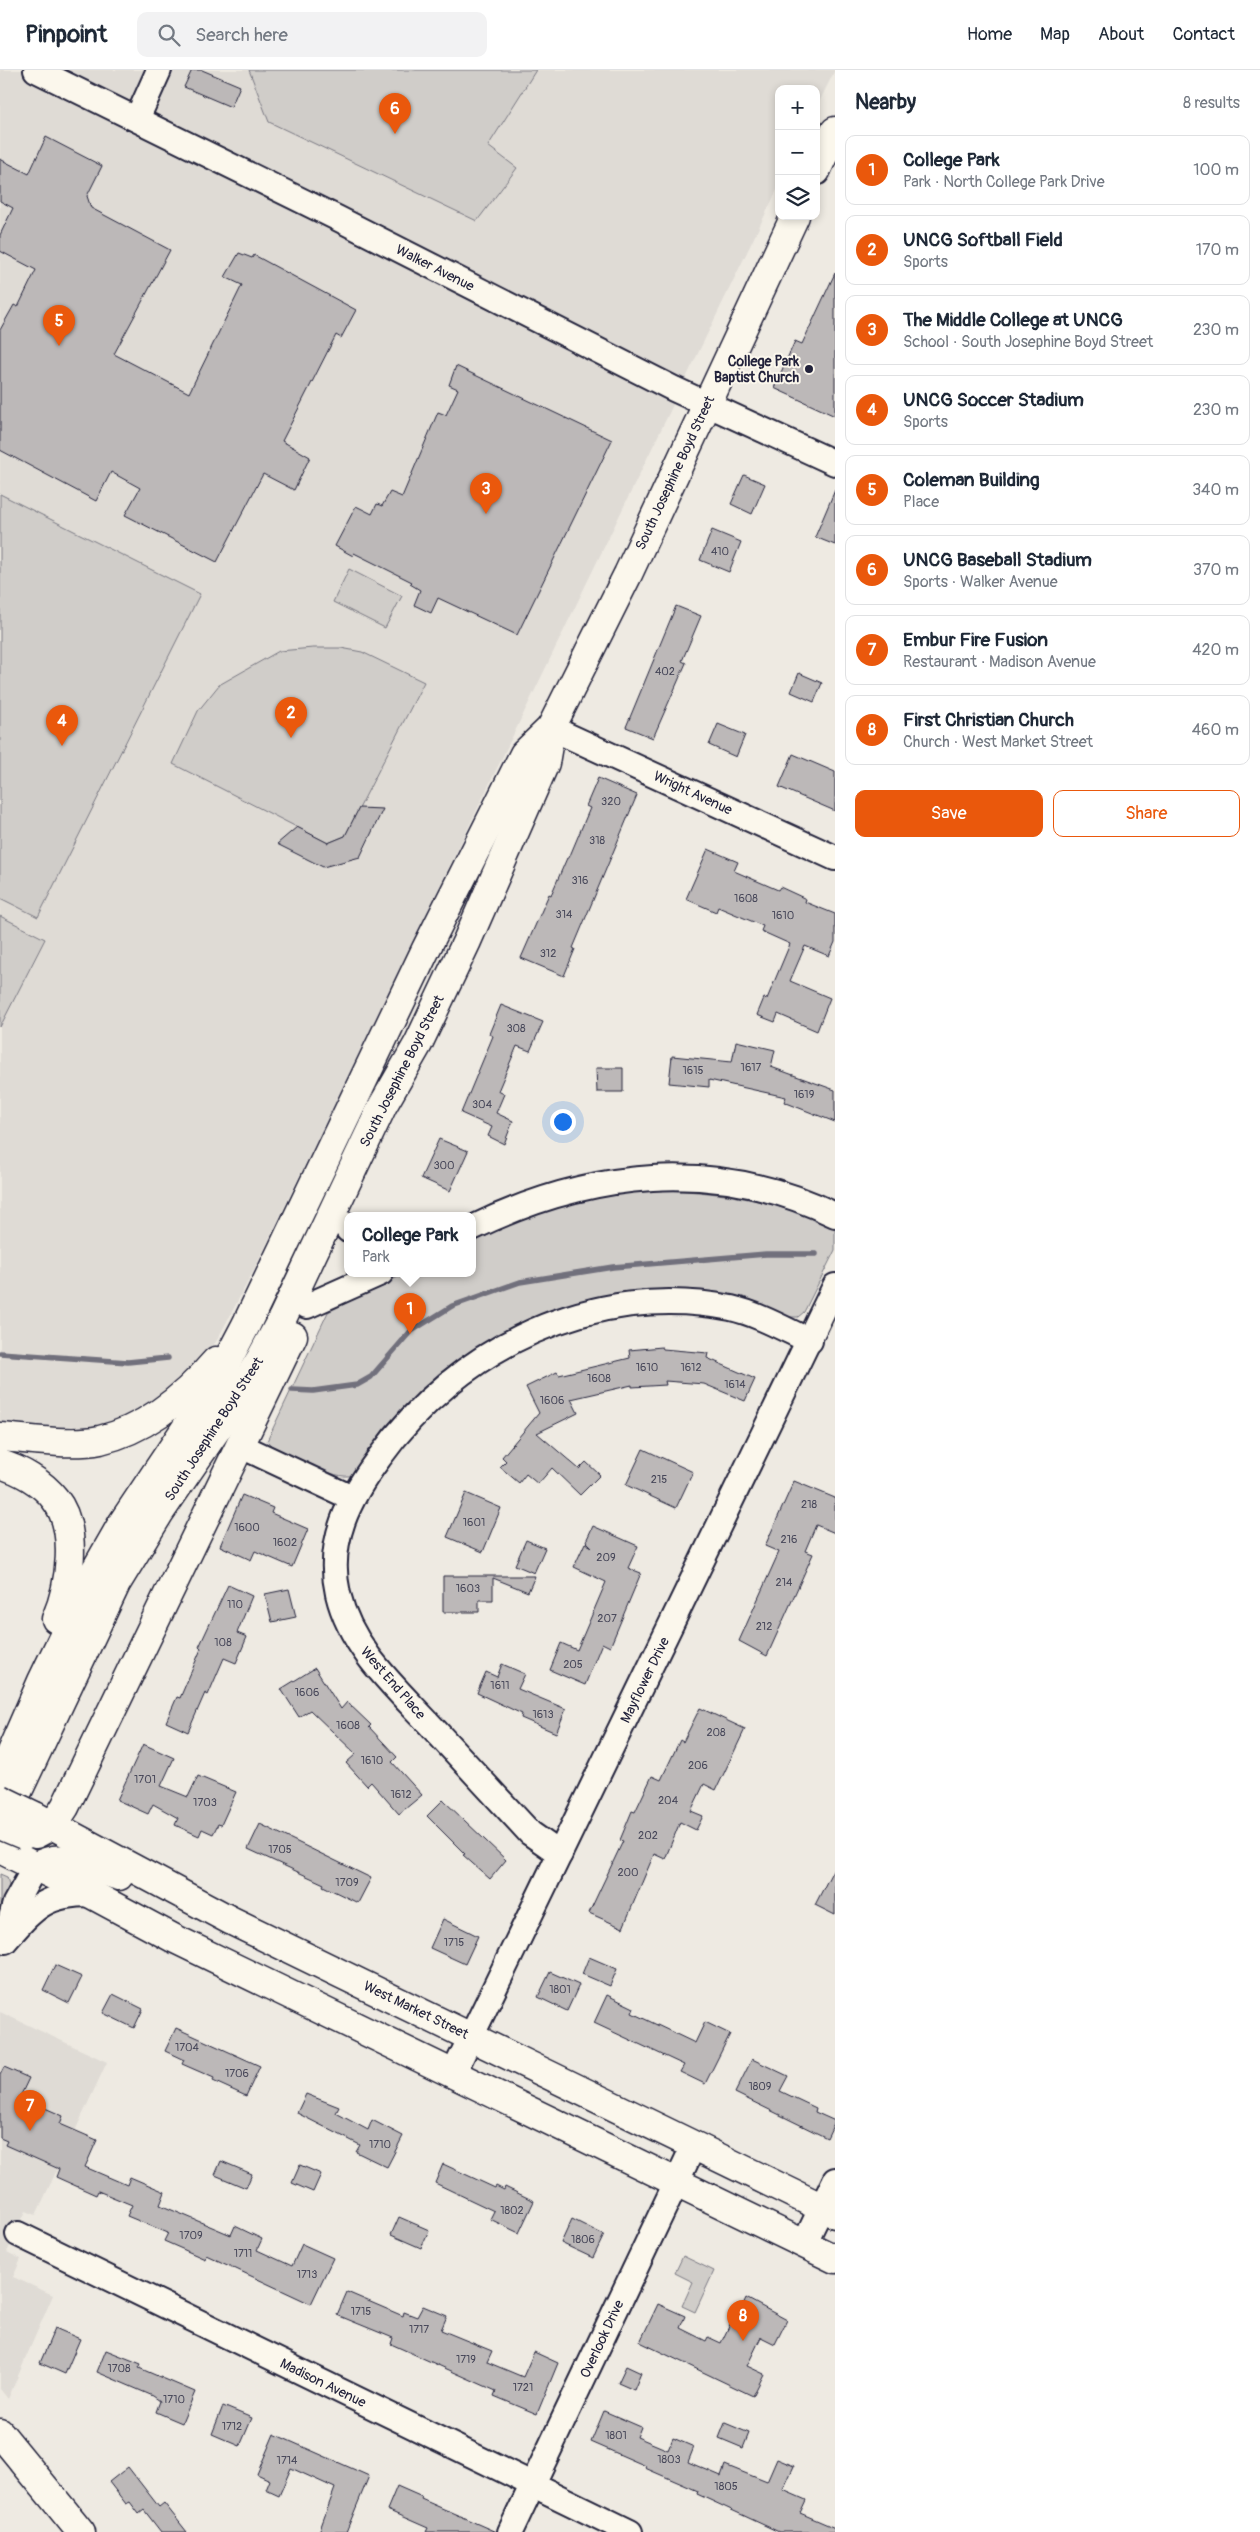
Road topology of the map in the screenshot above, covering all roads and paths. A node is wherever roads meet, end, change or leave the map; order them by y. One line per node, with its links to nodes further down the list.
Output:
1 (36, 70): 3 (street, Walker Avenue)
2 (159, 70): 3 (street)
3 (137, 119): 7 (street, Walker Avenue)
4 (835, 131): 5 (main road)
5 (820, 163)
6 (793, 220): 7 (main road, South Josephine Boyd Street)
7 (708, 405): 8 (street, Walker Avenue); 9 (main road, South Josephine Boyd Street)
8 (835, 463)
9 (551, 728): 10 (street, Wright Avenue); 11 (main road, South Josephine Boyd Street); 19 (main road, South Josephine Boyd Street)
10 (835, 858)
11 (418, 1044): 12 (main road); 27 (main road, South Josephine Boyd Street)
12 (352, 1212)
13 (835, 1215): 14 (street)
14 (476, 1226)
15 (344, 1228): 18 (main road)
16 (372, 1277): 18 (street)
17 (835, 1286): 20 (street, Mayflower Drive)
18 (307, 1306): 22 (main road)
19 (246, 1325): 21 (main road); 26 (main road, South Josephine Boyd Street)
20 (810, 1341): 24 (street, West End Place); 28 (street, Mayflower Drive)
21 (0, 1437)
22 (239, 1445): 24 (street); 27 (main road)
23 (0, 1464): 25 (main road)
24 (352, 1498): 28 (street, West End Place)
25 (0, 1766)
26 (0, 1777)
27 (16, 1833): 29 (main road, West Market Street); 29 (main road); 30 (main road); 31 (street)
28 (560, 1854): 32 (street, Mayflower Drive)
29 (164, 1887): 32 (main road, West Market Street)
30 (91, 1894): 31 (street); 33 (main road)
31 (2, 1946)
32 (471, 2037): 33 (street, Mayflower Drive); 34 (main road, West Market Street)
33 (454, 2074): 36 (main road)
34 (694, 2145): 36 (street, Overlook Drive); 37 (main road, West Market Street)
35 (835, 2180): 37 (street)
36 (677, 2182): 39 (main road); 42 (street, Overlook Drive)
37 (828, 2210): 39 (street)
38 (18, 2234): 42 (street, Madison Avenue)
39 (804, 2244): 40 (main road)
40 (835, 2259)
41 (0, 2434): 43 (main road)
42 (533, 2486): 44 (street, Overlook Drive); 45 (street, Madison Avenue)
43 (81, 2532)
44 (510, 2532)
45 (630, 2532)

